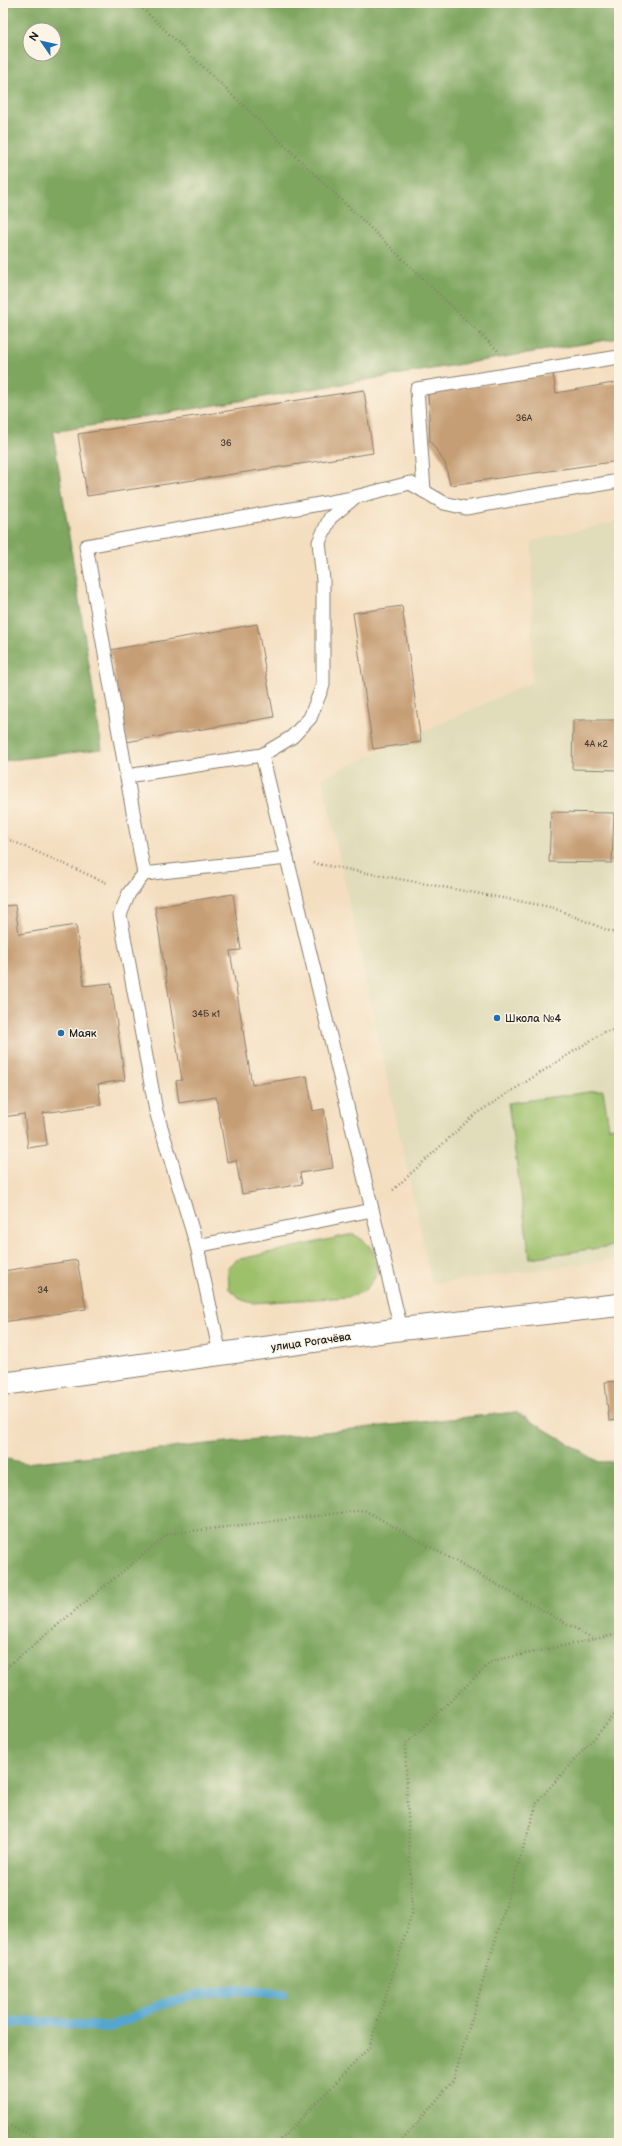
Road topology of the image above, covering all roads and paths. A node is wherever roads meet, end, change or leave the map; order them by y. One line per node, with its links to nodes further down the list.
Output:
1 (137, 3): 3 (path)
2 (619, 356): 3 (lane)
3 (520, 372): 5 (lane)
4 (619, 481): 5 (lane)
5 (424, 491): 6 (lane)
6 (355, 497): 7 (lane); 8 (lane)
7 (262, 755): 8 (lane); 10 (lane)
8 (127, 776): 11 (lane)
9 (3, 837): 12 (path)
10 (287, 858): 11 (lane); 13 (path); 15 (lane)
11 (144, 874): 12 (lane)
12 (129, 893): 16 (lane)
13 (619, 935)
14 (619, 1029): 15 (path)
15 (372, 1210): 16 (lane); 18 (lane)
16 (198, 1246): 19 (lane)
17 (619, 1305): 18 (street, улица Рогачёва)
18 (401, 1329): 19 (street, улица Рогачёва)
19 (220, 1354): 20 (street, улица Рогачёва)
20 (3, 1384)
21 (619, 1634): 22 (path)
22 (595, 1639): 23 (path); 27 (path)
23 (3, 1670)
24 (619, 1710): 28 (path)
25 (3, 2123): 26 (path)
26 (49, 2143)
27 (278, 2143)
28 (400, 2143)

